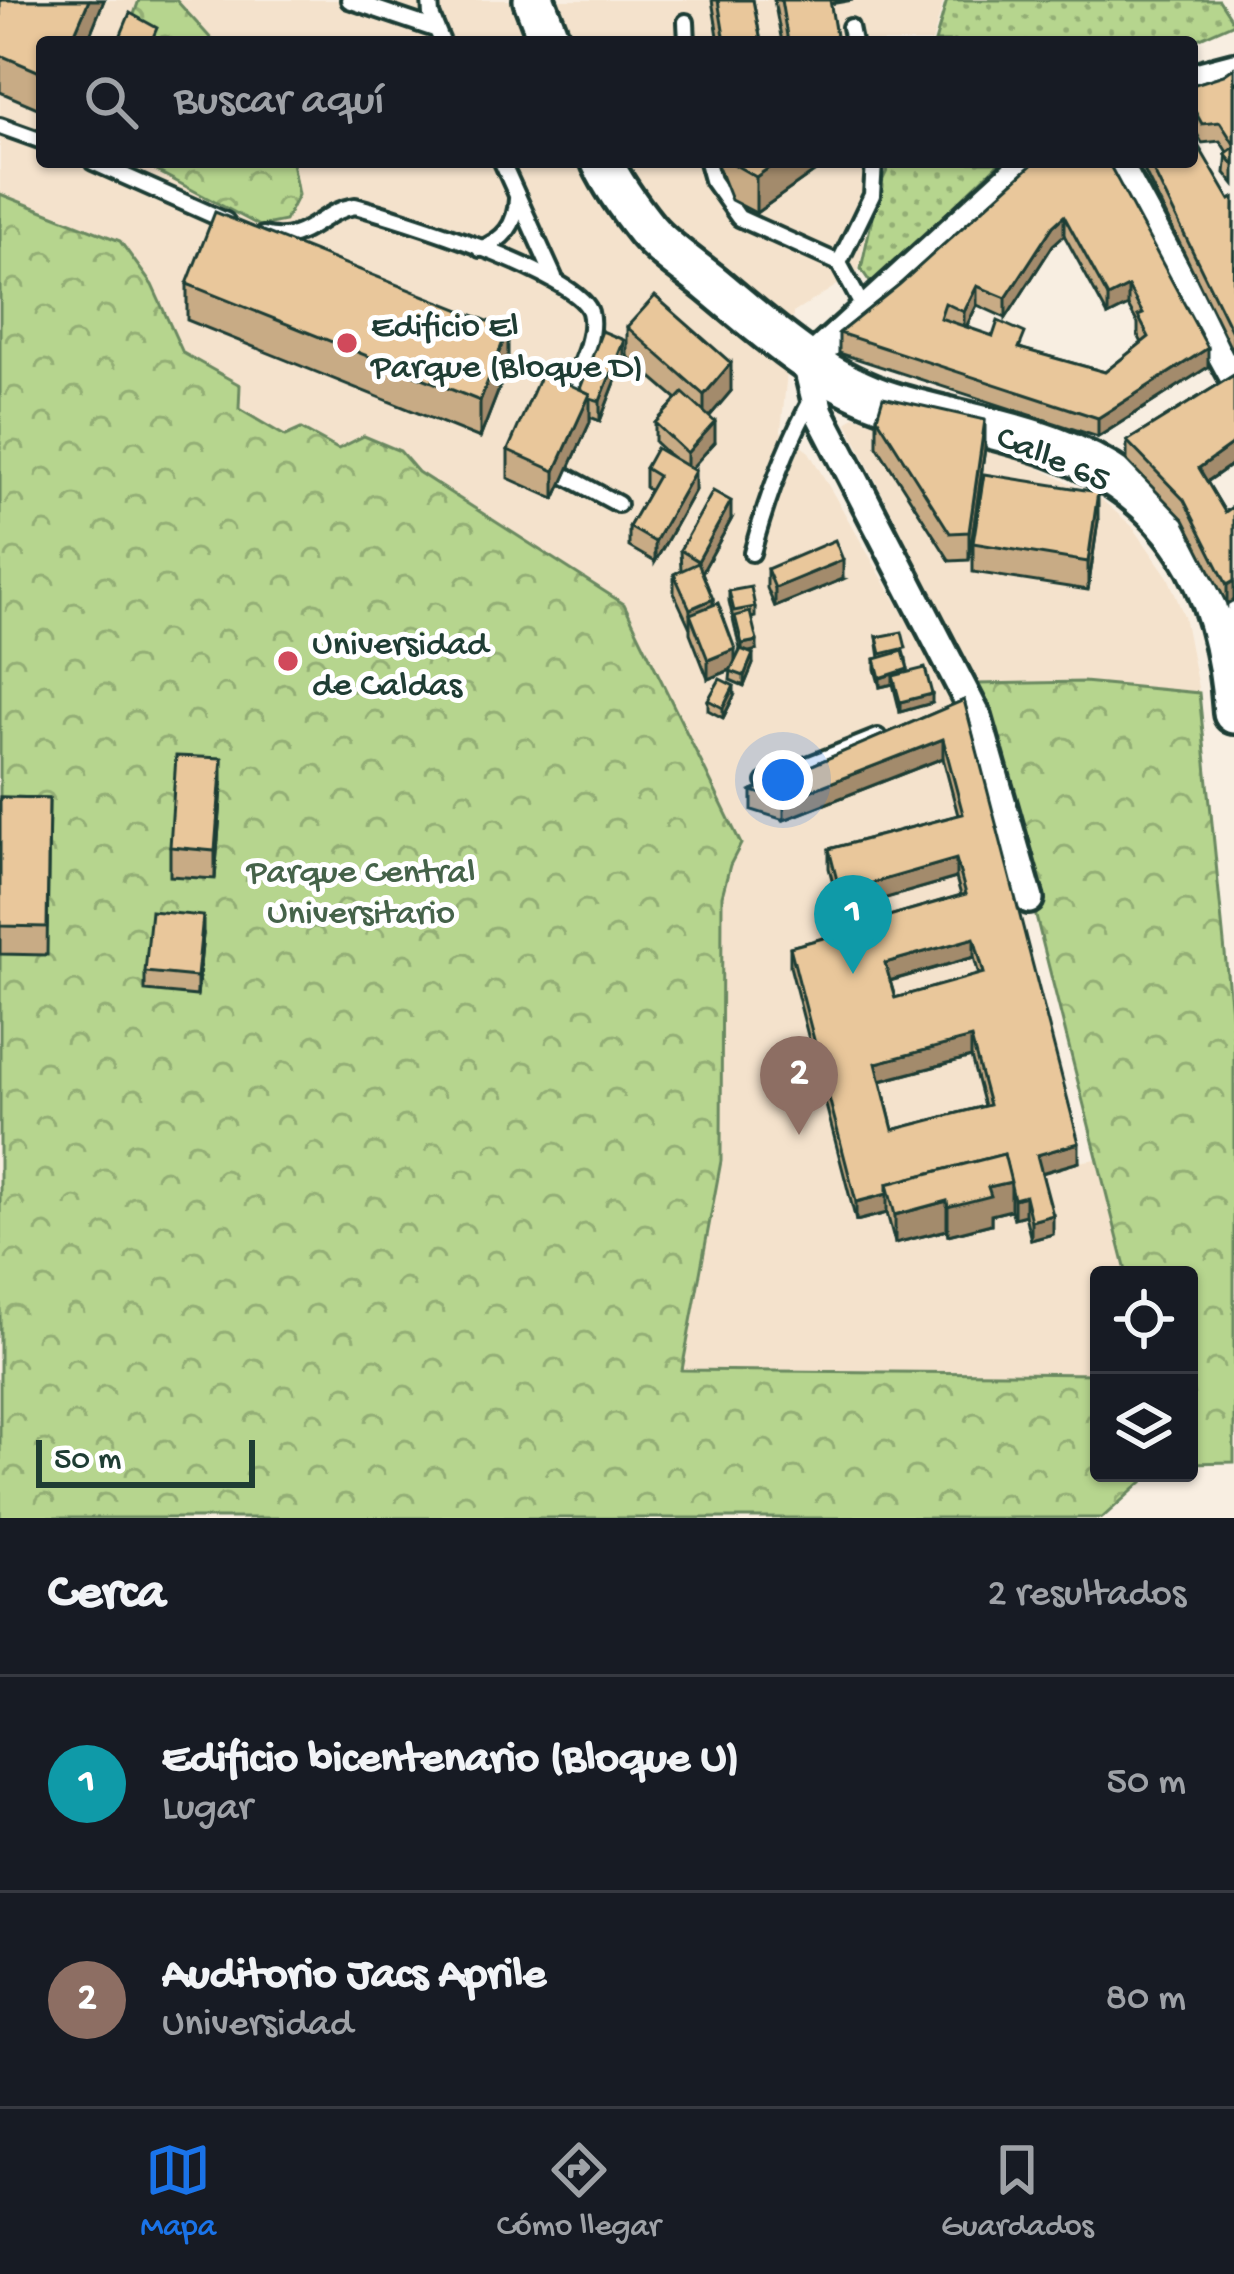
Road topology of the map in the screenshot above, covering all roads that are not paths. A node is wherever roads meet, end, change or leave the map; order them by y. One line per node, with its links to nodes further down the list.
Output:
1 (349, 0): 5 (lane)
2 (430, 0): 5 (lane)
3 (534, 0): 6 (main road)
4 (686, 22): 7 (lane)
5 (438, 36)
6 (548, 36)
7 (687, 36)
8 (1234, 67): 9 (street)
9 (1198, 76)
10 (0, 126): 11 (lane)
11 (36, 139)
12 (107, 168): 20 (lane)
13 (505, 168): 19 (lane)
14 (606, 168): 27 (main road, Calle 65)
15 (709, 168): 23 (lane)
16 (874, 168): 23 (lane)
17 (1020, 168): 25 (street)
18 (1121, 168): 26 (street)
19 (515, 190): 22 (lane); 24 (lane)
20 (233, 224)
21 (253, 232): 22 (lane)
22 (480, 249): 24 (lane)
23 (839, 263): 25 (lane)
24 (554, 278): 28 (lane)
25 (865, 311): 27 (street)
26 (1234, 377)
27 (810, 380): 31 (lane); 32 (main road, Calle 65); 36 (street)
28 (562, 410)
29 (566, 476): 30 (lane)
30 (617, 504)
31 (752, 553)
32 (1229, 626): 33 (main road, Calle 65)
33 (1234, 713)
34 (888, 733): 35 (lane)
35 (765, 782)
36 (1029, 899)

